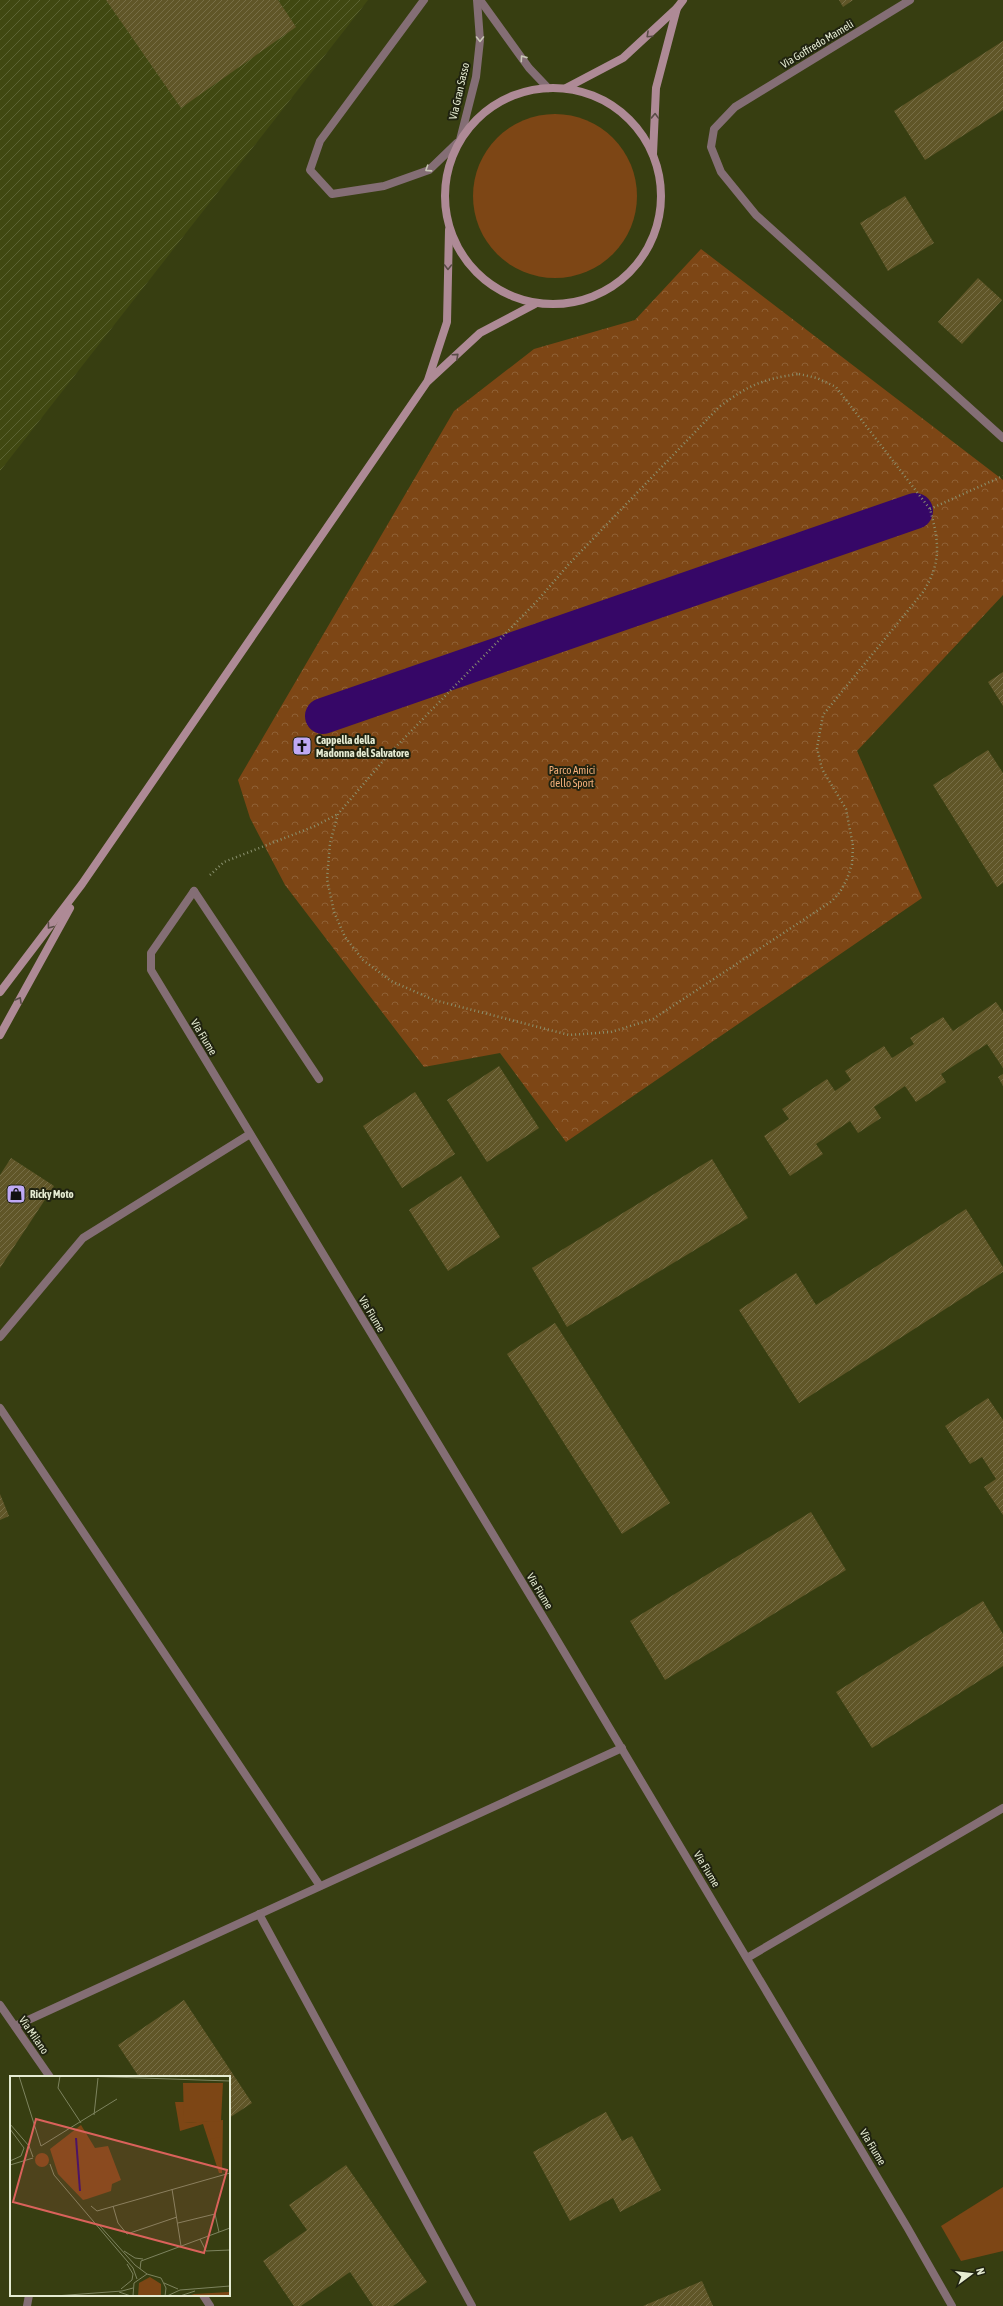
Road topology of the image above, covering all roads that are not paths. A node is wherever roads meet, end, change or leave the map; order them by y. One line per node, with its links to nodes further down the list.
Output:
1 (424, 0): 9 (street, one-way to 1)
2 (476, 0): 9 (street, Via Gran Sasso, one-way to 9)
3 (480, 0): 7 (street, one-way to 3)
4 (683, 0): 6 (main road)
5 (910, 0): 14 (street, Via Goffredo Mameli)
6 (677, 8): 8 (main road, one-way to 8); 10 (main road, one-way to 6)
7 (548, 88): 8 (main road); 9 (main road)
8 (566, 88): 10 (main road)
9 (459, 141): 11 (main road)
10 (653, 155): 12 (main road)
11 (449, 228): 12 (main road); 13 (main road, one-way to 13)
12 (535, 304): 13 (main road, one-way to 12)
13 (427, 382): 15 (main road)
14 (1003, 438)
15 (82, 884): 16 (main road, one-way to 16); 17 (main road, one-way to 15)
16 (0, 992)
17 (0, 1035)
18 (319, 1078): 19 (street, Via Fiume)
19 (250, 1134): 20 (street); 22 (street, Via Fiume)
20 (0, 1336)
21 (0, 1408): 24 (street)
22 (622, 1748): 24 (street); 26 (street, Via Fiume)
23 (1003, 1808): 26 (street)
24 (320, 1886): 25 (street)
25 (259, 1914): 28 (street); 34 (street)
26 (747, 1958): 35 (street, Via Fiume)
27 (0, 2005): 28 (street, Via Milano)
28 (15, 2026): 29 (street, Via Milano)
29 (49, 2076)
30 (29, 2296): 32 (street)
31 (204, 2296): 33 (street)
32 (27, 2306)
33 (210, 2306)
34 (472, 2306)
35 (952, 2306)

